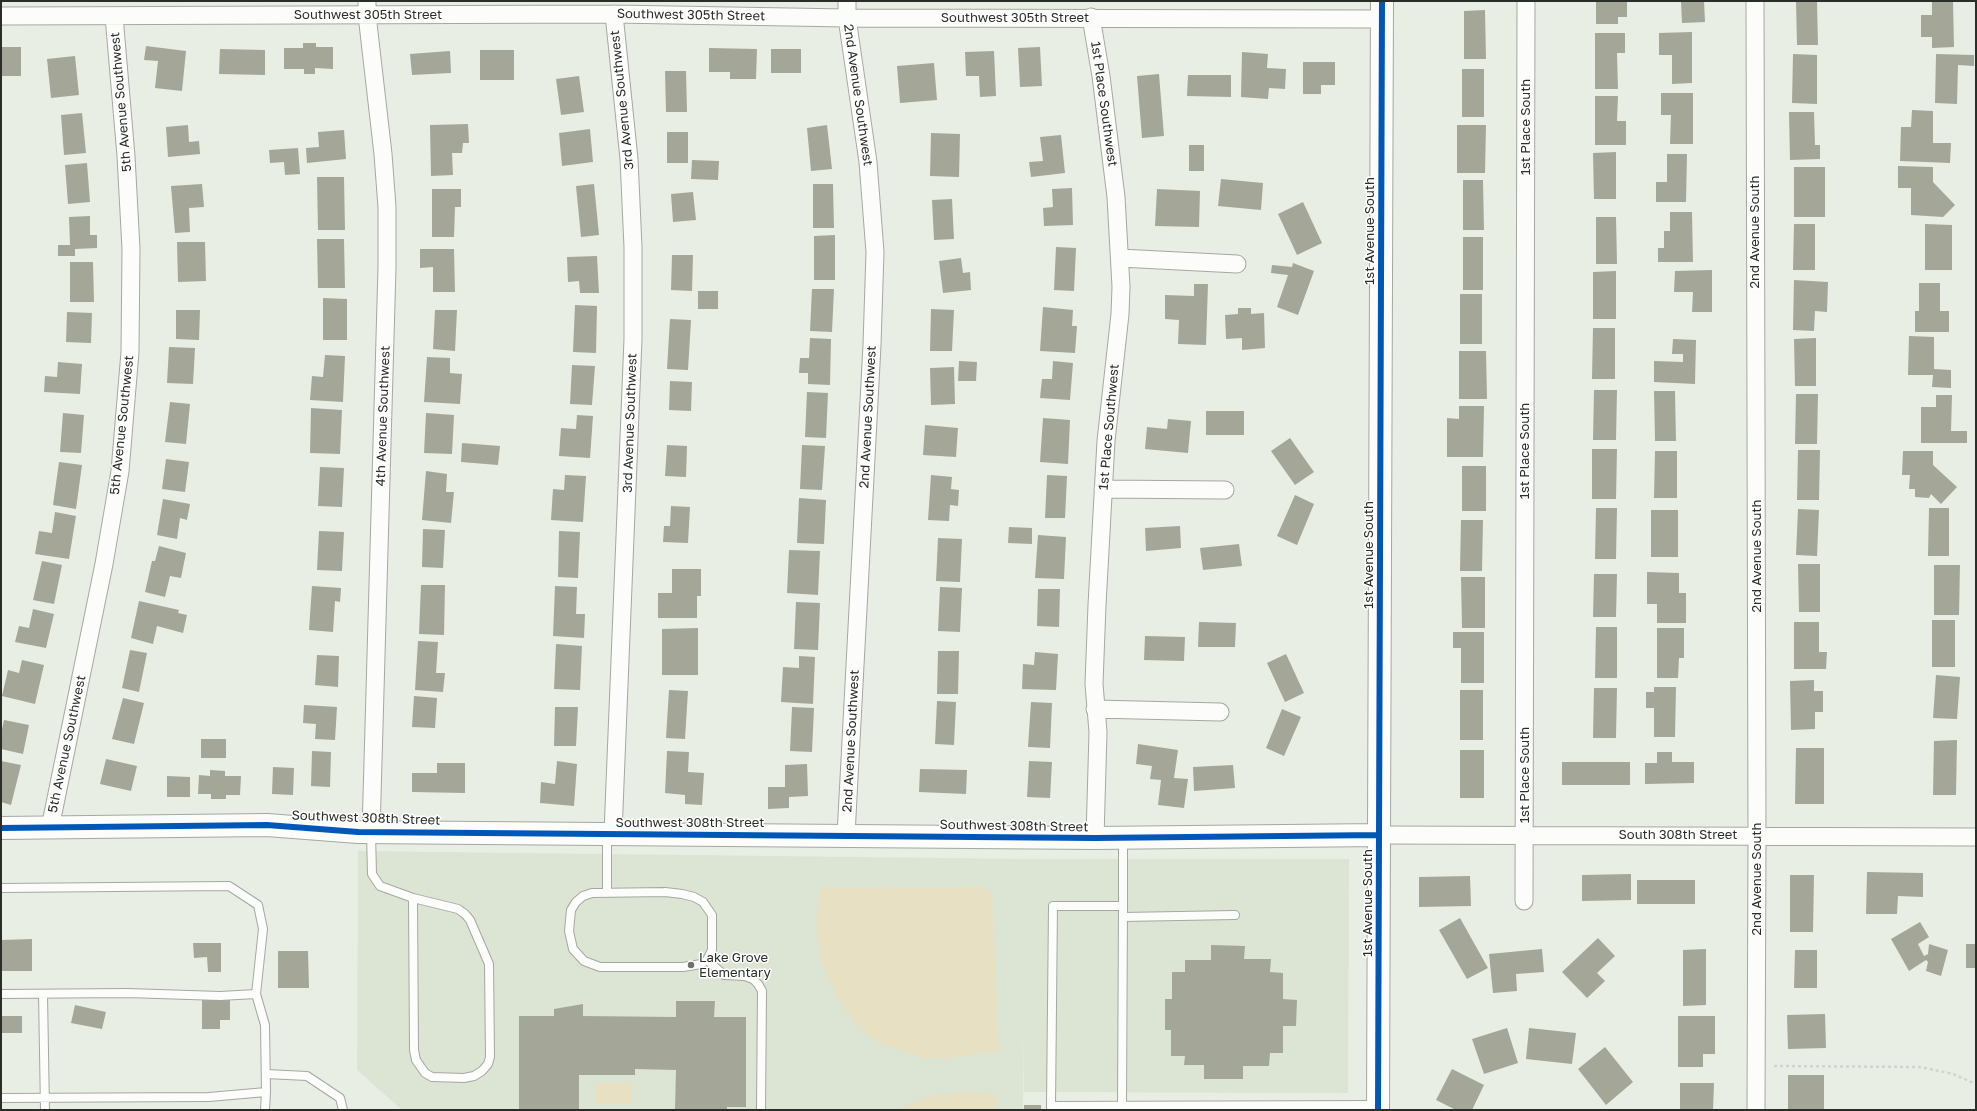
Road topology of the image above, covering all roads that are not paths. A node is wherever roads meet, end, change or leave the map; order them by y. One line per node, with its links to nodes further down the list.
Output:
1 (847, 1): 9 (street, 2nd Avenue Southwest)
2 (1526, 1): 21 (street, 1st Place South)
3 (1755, 1): 25 (street, 2nd Avenue South)
4 (367, 8): 6 (street, Southwest 305th Street); 8 (street, Southwest 305th Street); 19 (street, 4th Avenue Southwest)
5 (1382, 10): 10 (street, Southwest 305th Street); 23 (street, 1st Avenue South)
6 (614, 14): 9 (street, Southwest 305th Street); 20 (street, 3rd Avenue Southwest)
7 (1, 16): 8 (street, Southwest 305th Street)
8 (114, 16): 18 (street, 5th Avenue Southwest)
9 (847, 18): 10 (street, Southwest 305th Street); 22 (street, 2nd Avenue Southwest)
10 (1091, 18): 11 (street, 1st Place Southwest)
11 (1120, 258): 12 (street); 13 (street, 1st Place Southwest)
12 (1237, 264)
13 (1103, 489): 14 (street); 15 (street, 1st Place Southwest)
14 (1225, 490)
15 (1095, 709): 16 (street); 27 (street, 1st Place Southwest)
16 (1220, 712)
17 (1, 828): 18 (street, Southwest 308th Street)
18 (50, 828): 19 (street, Southwest 308th Street)
19 (371, 832): 20 (street, Southwest 308th Street); 30 (lane)
20 (610, 833): 22 (street, Southwest 308th Street); 29 (lane)
21 (1525, 834): 23 (street, South 308th Street); 25 (street, South 308th Street); 31 (street, 1st Place South)
22 (846, 835): 27 (street, Southwest 308th Street)
23 (1379, 835): 24 (street, Southwest 308th Street); 47 (street, 1st Avenue South)
24 (1123, 836): 27 (street, Southwest 308th Street); 32 (lane)
25 (1758, 836): 26 (street, South 308th Street); 52 (street, 2nd Avenue South)
26 (1976, 837)
27 (1095, 838)
28 (1, 888): 38 (lane)
29 (606, 893): 35 (lane); 35 (lane)
30 (413, 898): 30 (lane)
31 (1524, 901)
32 (1123, 906): 34 (lane); 44 (lane)
33 (1235, 916): 34 (lane)
34 (1123, 917): 43 (lane)
35 (707, 960): 51 (lane)
36 (1, 994): 37 (lane)
37 (43, 994): 38 (lane); 41 (lane)
38 (256, 994): 39 (lane)
39 (266, 1074): 40 (lane); 50 (lane)
40 (266, 1092): 41 (lane); 49 (lane)
41 (45, 1097): 42 (lane); 48 (lane)
42 (1, 1098)
43 (1122, 1106): 45 (lane); 46 (lane)
44 (1051, 1108): 45 (lane)
45 (1106, 1108)
46 (1304, 1108): 47 (lane)
47 (1378, 1108)
48 (45, 1110)
49 (265, 1110)
50 (344, 1110)
51 (761, 1110)
52 (1756, 1110)

